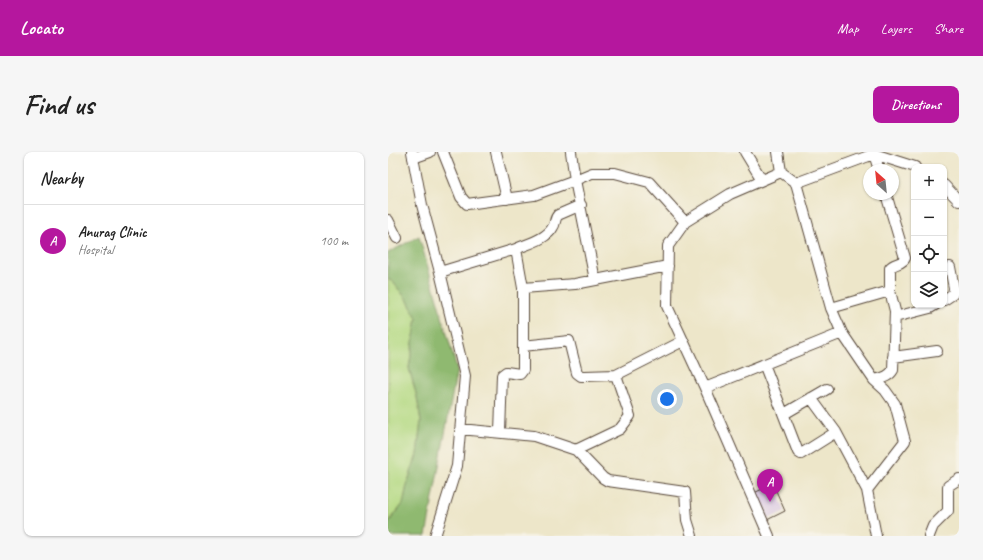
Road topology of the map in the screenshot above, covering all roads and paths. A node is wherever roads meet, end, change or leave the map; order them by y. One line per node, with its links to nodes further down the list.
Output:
1 (430, 152): 8 (street)
2 (443, 152): 16 (street)
3 (496, 152): 16 (street)
4 (571, 152): 12 (street)
5 (745, 152): 13 (street)
6 (778, 152): 11 (street)
7 (874, 154): 9 (street); 10 (street); 14 (street)
8 (413, 155): 26 (street)
9 (877, 164)
10 (911, 166)
11 (781, 172): 13 (street); 14 (street)
12 (575, 180): 16 (street); 19 (street); 21 (street)
13 (762, 180): 21 (street)
14 (796, 183): 31 (street)
15 (947, 188): 18 (street)
16 (508, 198)
17 (888, 200): 29 (street)
18 (959, 200)
19 (581, 205): 23 (street); 27 (street)
20 (388, 220): 22 (street)
21 (685, 222): 24 (street)
22 (397, 238)
23 (516, 249): 26 (street); 28 (street)
24 (668, 266): 27 (street); 35 (street)
25 (950, 267): 30 (street)
26 (440, 272): 46 (street)
27 (595, 280): 28 (street)
28 (523, 288): 36 (street)
29 (890, 291): 31 (street); 33 (street)
30 (947, 298)
31 (831, 308): 34 (street)
32 (930, 308): 33 (street)
33 (895, 317): 38 (street)
34 (842, 333): 39 (street); 41 (street)
35 (683, 342): 40 (street); 42 (street)
36 (523, 346): 40 (street); 47 (street)
37 (937, 351): 38 (street)
38 (893, 357): 41 (street)
39 (764, 364): 42 (street); 45 (street)
40 (616, 375): 49 (street)
41 (874, 380): 51 (street)
42 (704, 388): 54 (street)
43 (827, 389): 44 (street)
44 (811, 398): 45 (street); 48 (street)
45 (784, 414): 48 (street)
46 (460, 429): 47 (street); 52 (street)
47 (500, 432): 49 (street)
48 (836, 432): 51 (street)
49 (576, 450): 53 (street)
50 (959, 479): 56 (street)
51 (867, 490): 55 (street)
52 (434, 536)
53 (692, 536)
54 (769, 536)
55 (876, 536)
56 (930, 536)

